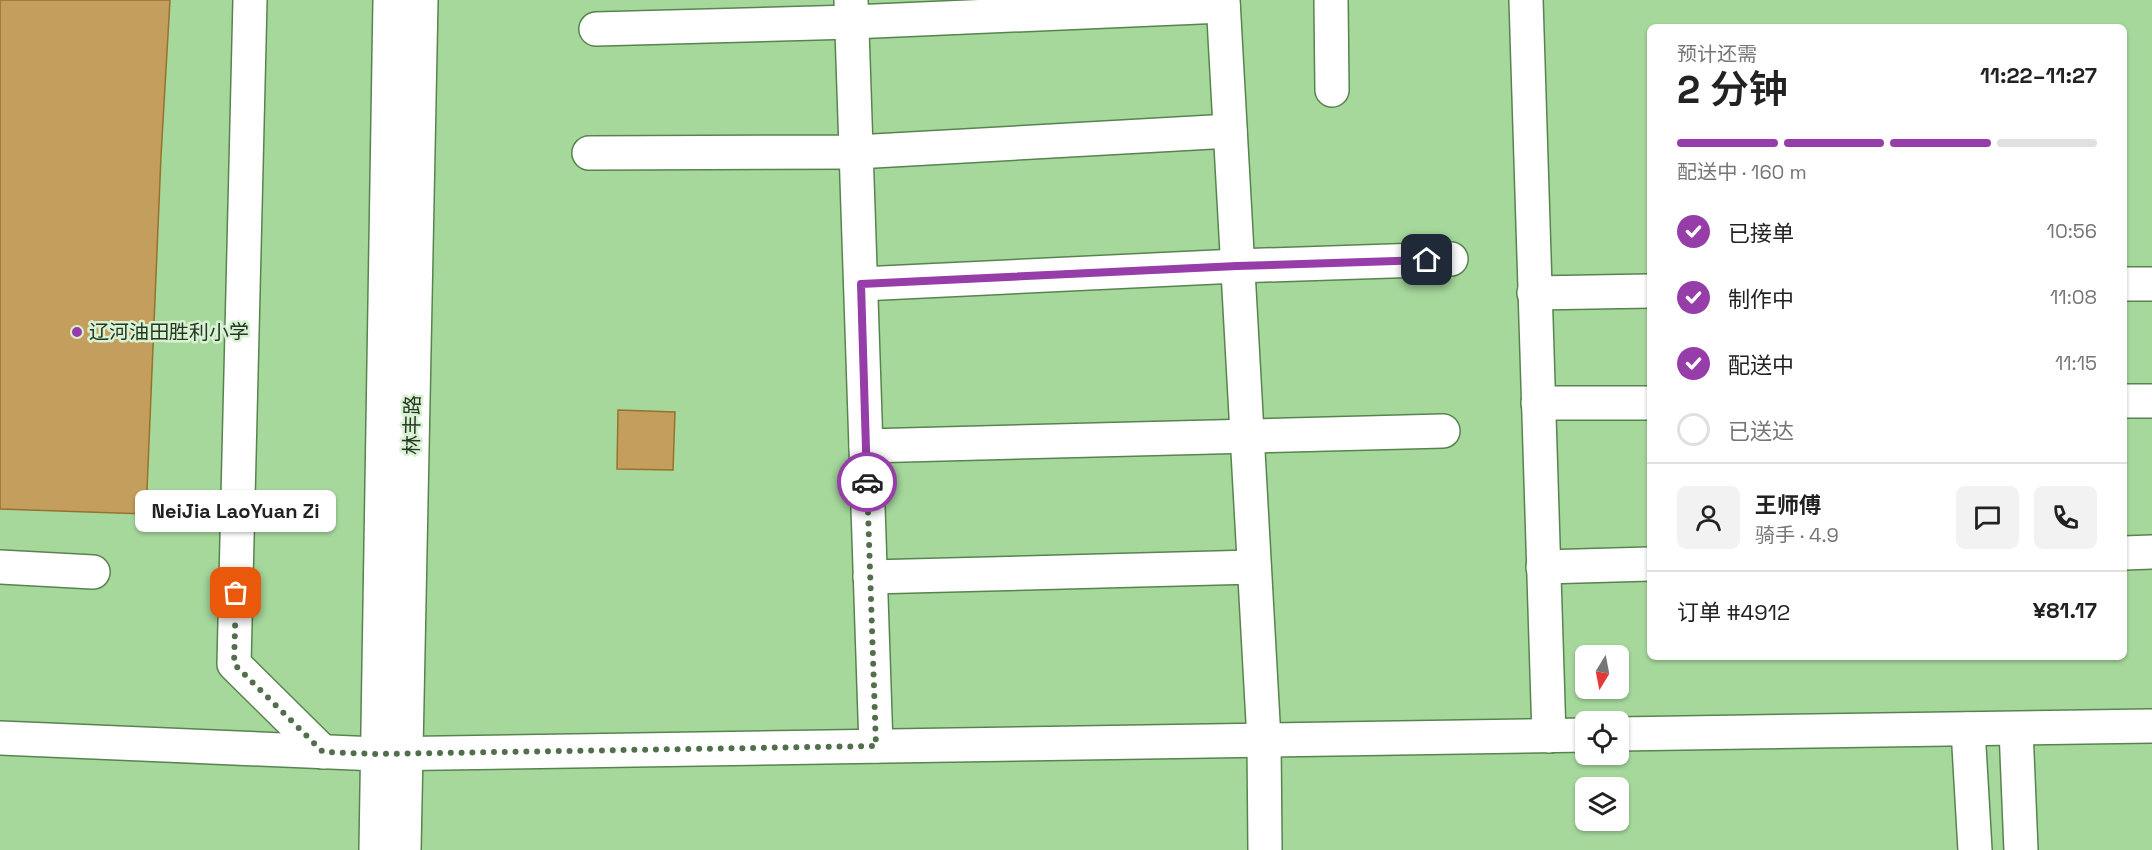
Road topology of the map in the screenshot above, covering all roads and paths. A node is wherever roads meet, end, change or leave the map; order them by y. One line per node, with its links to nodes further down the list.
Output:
1 (250, 0): 44 (street)
2 (390, 0): 45 (street, 林丰路)
3 (421, 0): 45 (street, 林丰路)
4 (1331, 0): 9 (street)
5 (1526, 0): 19 (street)
6 (1223, 3): 7 (street); 10 (street)
7 (852, 11): 8 (street); 11 (street)
8 (596, 29)
9 (1332, 90)
10 (1230, 131): 11 (street); 14 (street)
11 (856, 152): 12 (street); 15 (street)
12 (589, 153)
13 (1451, 259): 14 (street)
14 (1237, 266): 15 (street); 25 (street)
15 (861, 284): 26 (street)
16 (2127, 284): 17 (street)
17 (2152, 284)
18 (1647, 291): 19 (street)
19 (1534, 293): 22 (street)
20 (2127, 401): 21 (street)
21 (2152, 401)
22 (1538, 403): 23 (street); 32 (street)
23 (1647, 403)
24 (1443, 431): 25 (street)
25 (1247, 435): 26 (street); 31 (street)
26 (866, 446): 34 (street)
27 (2152, 552): 28 (street)
28 (2127, 553)
29 (1647, 564): 32 (street)
30 (0, 567): 33 (street)
31 (1254, 567): 34 (street); 42 (street)
32 (1543, 567): 40 (street)
33 (93, 572)
34 (870, 577): 43 (street)
35 (2152, 726): 37 (street)
36 (1968, 729): 37 (street); 38 (street); 49 (street)
37 (2016, 729): 50 (street)
38 (1629, 734)
39 (1575, 735): 40 (street)
40 (1549, 736): 42 (street)
41 (0, 738): 44 (street)
42 (1264, 740): 43 (street); 48 (street)
43 (876, 746): 45 (street)
44 (323, 752): 45 (street)
45 (391, 753): 46 (street, 林丰路); 47 (street, 林丰路)
46 (375, 850)
47 (404, 850)
48 (1265, 850)
49 (1975, 850)
50 (2021, 850)

